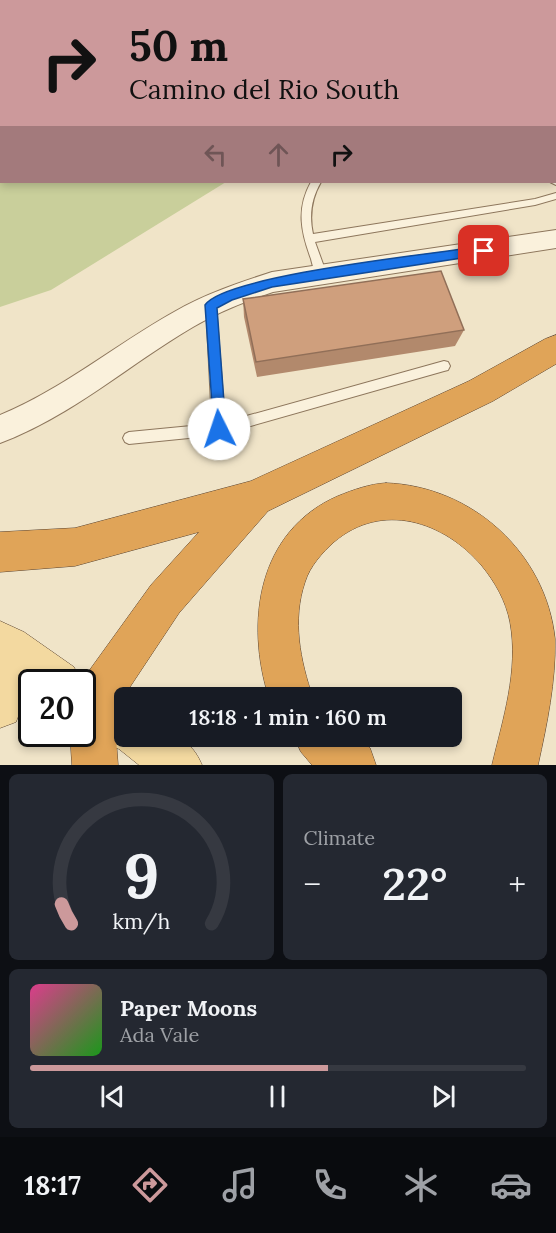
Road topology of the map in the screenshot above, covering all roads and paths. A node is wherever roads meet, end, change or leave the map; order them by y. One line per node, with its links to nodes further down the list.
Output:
1 (315, 183): 3 (lane)
2 (556, 196): 3 (lane)
3 (308, 239): 5 (lane)
4 (556, 239): 5 (street)
5 (322, 275): 6 (street)
6 (211, 305): 9 (street); 10 (lane)
7 (556, 348): 12 (highway)
8 (444, 366): 10 (lane)
9 (0, 429)
10 (219, 429): 11 (lane)
11 (129, 438)
12 (255, 498): 13 (highway); 17 (highway)
13 (0, 552)
14 (4, 645): 15 (main road); 18 (main road)
15 (39, 669)
16 (288, 687): 25 (highway)
17 (96, 694)
18 (0, 706)
19 (93, 747): 22 (highway)
20 (153, 747): 23 (main road)
21 (326, 747): 24 (highway)
22 (95, 765)
23 (179, 765)
24 (353, 765)
25 (514, 765)

